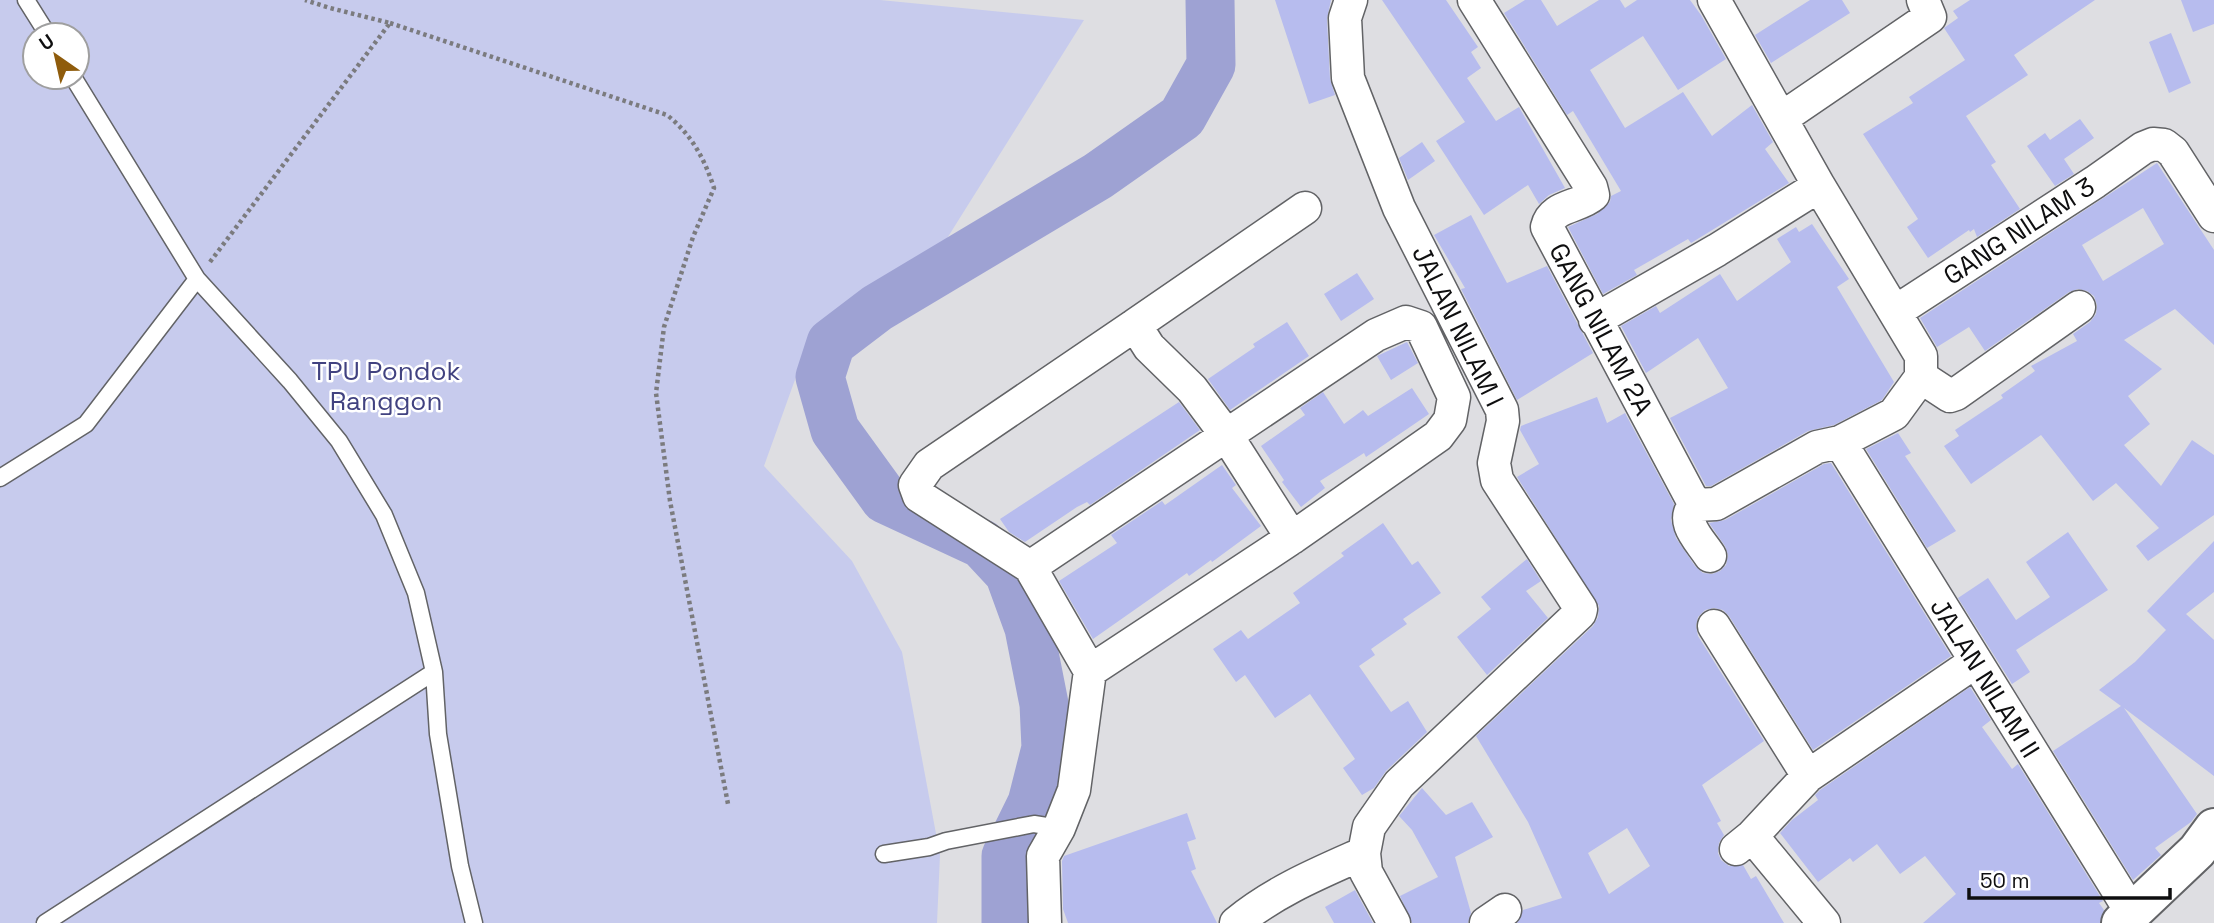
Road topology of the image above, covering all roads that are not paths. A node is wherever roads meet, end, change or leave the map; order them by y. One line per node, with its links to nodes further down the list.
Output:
1 (26, 0): 6 (lane)
2 (1351, 0): 32 (street, JALAN NILAM I)
3 (1475, 0): 15 (street, GANG NILAM 2A)
4 (1714, 0): 8 (street)
5 (1923, 0): 8 (street)
6 (39, 21)
7 (82, 91): 12 (lane)
8 (1782, 118): 9 (street)
9 (1819, 186): 14 (street); 15 (street)
10 (1306, 208): 16 (street)
11 (2214, 216): 14 (street, GANG NILAM 3)
12 (197, 279): 20 (lane); 28 (lane)
13 (2079, 307): 17 (street)
14 (1895, 312): 17 (street)
15 (1595, 320): 21 (street, GANG NILAM 2A)
16 (1135, 325): 18 (street); 24 (street)
17 (1921, 377): 19 (street)
18 (1227, 436): 22 (street); 22 (street); 24 (street)
19 (1840, 442): 21 (street); 26 (street, JALAN NILAM II)
20 (0, 478)
21 (1695, 505): 23 (street)
22 (1292, 538): 27 (street)
23 (1710, 555)
24 (1030, 567): 27 (street)
25 (1714, 626): 29 (street)
26 (1975, 662): 29 (street); 34 (street, JALAN NILAM II)
27 (1090, 671): 30 (street)
28 (433, 672): 35 (lane); 36 (lane)
29 (1808, 776): 40 (street)
30 (1046, 826): 33 (lane); 37 (street)
31 (2214, 828): 34 (street)
32 (1364, 853): 38 (street); 39 (street)
33 (884, 854)
34 (2126, 918)
35 (45, 923)
36 (474, 923)
37 (1045, 923)
38 (1236, 923)
39 (1394, 923)
40 (1824, 923)

